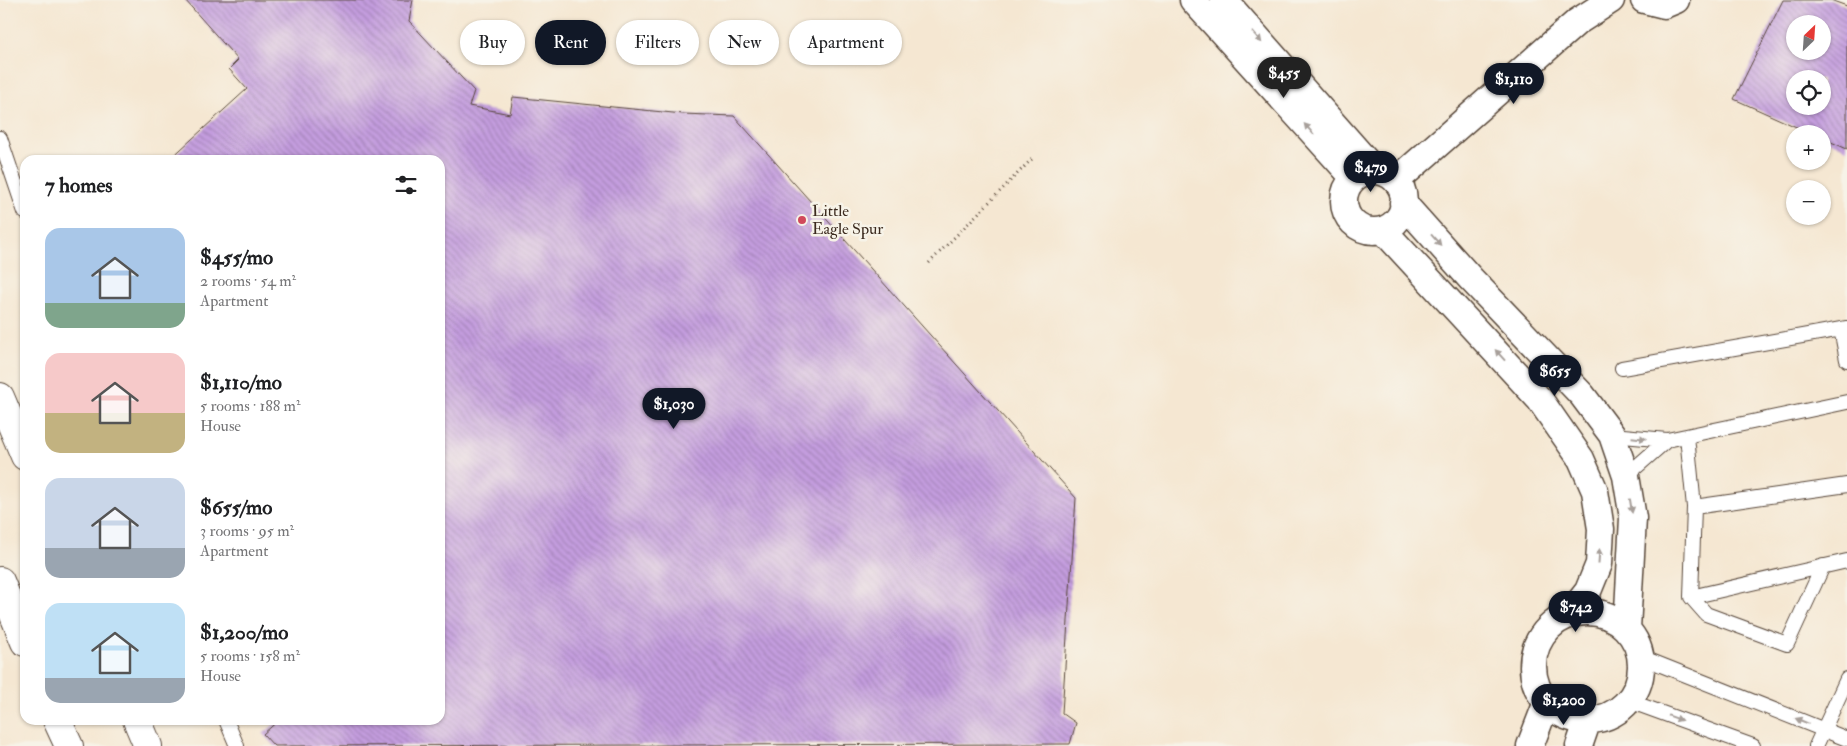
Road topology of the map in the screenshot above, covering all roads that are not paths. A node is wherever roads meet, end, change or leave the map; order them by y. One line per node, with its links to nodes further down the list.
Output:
1 (1193, 0): 7 (street, one-way to 1)
2 (1224, 0): 7 (street, one-way to 7)
3 (1611, 0): 7 (street)
4 (1644, 0): 5 (street)
5 (1676, 0)
6 (0, 138): 8 (lane)
7 (1382, 184): 9 (street); 9 (street); 15 (street, one-way to 15)
8 (20, 197)
9 (1383, 230): 27 (street, one-way to 9)
10 (1844, 329): 11 (lane); 12 (lane)
11 (1847, 360)
12 (1622, 368)
13 (0, 397): 18 (main road)
14 (1847, 402): 16 (lane)
15 (1612, 435): 17 (lane, one-way to 17); 19 (street)
16 (1687, 436): 17 (lane); 21 (lane)
17 (1667, 440): 19 (lane)
18 (20, 444)
19 (1626, 476): 29 (street, one-way to 29)
20 (1847, 485): 21 (lane)
21 (1694, 507): 25 (lane)
22 (1847, 561): 23 (lane)
23 (1823, 566): 25 (lane); 25 (lane)
24 (0, 581): 28 (main road)
25 (1691, 597)
26 (0, 602): 30 (main road)
27 (1570, 614): 29 (street); 34 (street)
28 (20, 629)
29 (1627, 629): 31 (street)
30 (20, 632)
31 (1641, 657): 33 (street); 39 (lane, one-way to 31)
32 (1847, 679): 39 (lane)
33 (1630, 701): 35 (street); 46 (lane, one-way to 46)
34 (1546, 702): 35 (street); 44 (street)
35 (1588, 720): 45 (street)
36 (59, 725): 41 (main road)
37 (139, 725): 42 (main road)
38 (228, 725): 43 (lane)
39 (1822, 729): 40 (lane); 47 (lane)
40 (1847, 739)
41 (69, 746)
42 (148, 746)
43 (237, 746)
44 (1530, 746)
45 (1579, 746)
46 (1752, 746)
47 (1816, 746)

